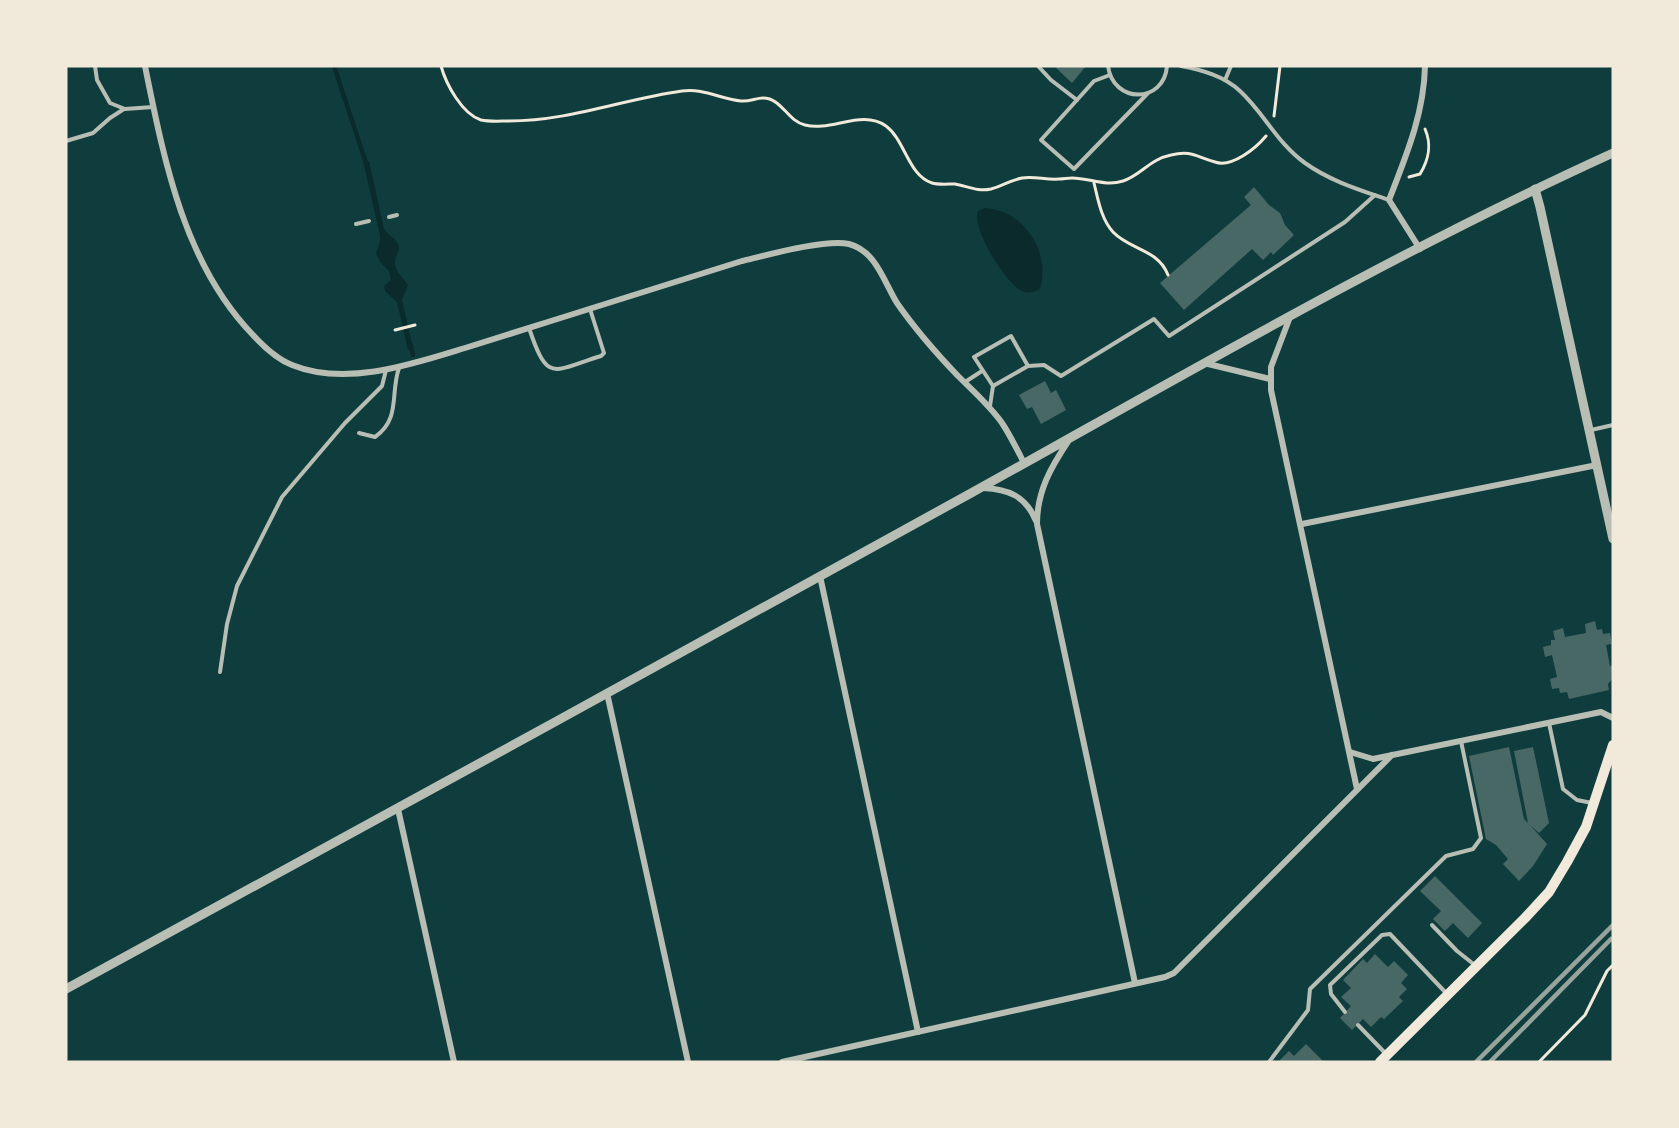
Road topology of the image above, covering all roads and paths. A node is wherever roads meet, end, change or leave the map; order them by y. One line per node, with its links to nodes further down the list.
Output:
1 (96, 66): 16 (lane)
2 (145, 66): 15 (street)
3 (441, 66): 22 (path)
4 (1038, 66): 14 (lane)
5 (1108, 66): 11 (lane)
6 (1167, 66): 13 (lane)
7 (1181, 66): 12 (lane)
8 (1231, 66): 12 (lane)
9 (1280, 66): 18 (path)
10 (1425, 66): 17 (street)
11 (1110, 75): 13 (lane); 14 (lane)
12 (1225, 80): 18 (lane)
13 (1148, 93): 14 (lane)
14 (1077, 100)
15 (153, 107): 16 (lane); 40 (street)
16 (125, 109): 19 (lane)
17 (1420, 113): 21 (street); 21 (path)
18 (1271, 129): 22 (path); 24 (lane)
19 (66, 141)
20 (1613, 153): 23 (street)
21 (1398, 177): 25 (street)
22 (1094, 183): 31 (path)
23 (1535, 189): 30 (street); 47 (street)
24 (1375, 195): 25 (lane); 38 (lane)
25 (1389, 200): 30 (street)
26 (397, 215): 27 (lane)
27 (389, 217)
28 (369, 221): 29 (lane)
29 (356, 224)
30 (1420, 249): 33 (street)
31 (1168, 275)
32 (590, 309): 35 (street); 35 (lane); 43 (street)
33 (1291, 315): 37 (street); 42 (street)
34 (415, 325): 36 (path)
35 (529, 328): 39 (street)
36 (395, 330)
37 (1204, 363): 42 (street); 49 (street)
38 (1028, 366): 41 (lane); 44 (lane)
39 (399, 367): 40 (street); 48 (lane)
40 (387, 369): 58 (lane)
41 (982, 371): 43 (lane); 44 (lane)
42 (1270, 378): 55 (street)
43 (965, 383): 45 (street)
44 (993, 386): 45 (lane)
45 (989, 408): 50 (street)
46 (1613, 425): 47 (lane)
47 (1590, 431): 51 (street)
48 (359, 433)
49 (1070, 438): 50 (street); 54 (street)
50 (1024, 463): 52 (street)
51 (1598, 465): 53 (street); 55 (street)
52 (979, 488): 54 (street); 57 (street)
53 (1611, 518): 56 (street)
54 (1037, 524): 73 (street)
55 (1302, 524): 64 (street)
56 (1613, 539)
57 (820, 576): 59 (street); 78 (street)
58 (220, 672)
59 (607, 693): 69 (street); 81 (street)
60 (1613, 718): 61 (street)
61 (1549, 723): 62 (street); 68 (lane)
62 (1461, 741): 65 (street); 83 (lane)
63 (1613, 745): 66 (main road)
64 (1350, 752): 65 (street); 67 (street)
65 (1392, 755): 67 (street)
66 (1609, 773): 68 (main road)
67 (1358, 789): 73 (street)
68 (1594, 804): 72 (main road)
69 (398, 809): 74 (street); 80 (street)
70 (1432, 926): 72 (lane)
71 (1613, 965): 84 (path)
72 (1476, 967): 75 (main road)
73 (1135, 983): 78 (street)
74 (66, 989)
75 (1448, 995): 76 (lane); 79 (main road)
76 (1346, 1012)
77 (1358, 1025): 79 (lane)
78 (918, 1032): 82 (street)
79 (1384, 1058)
80 (454, 1062)
81 (688, 1062)
82 (782, 1062)
83 (1269, 1062)
84 (1539, 1062)

